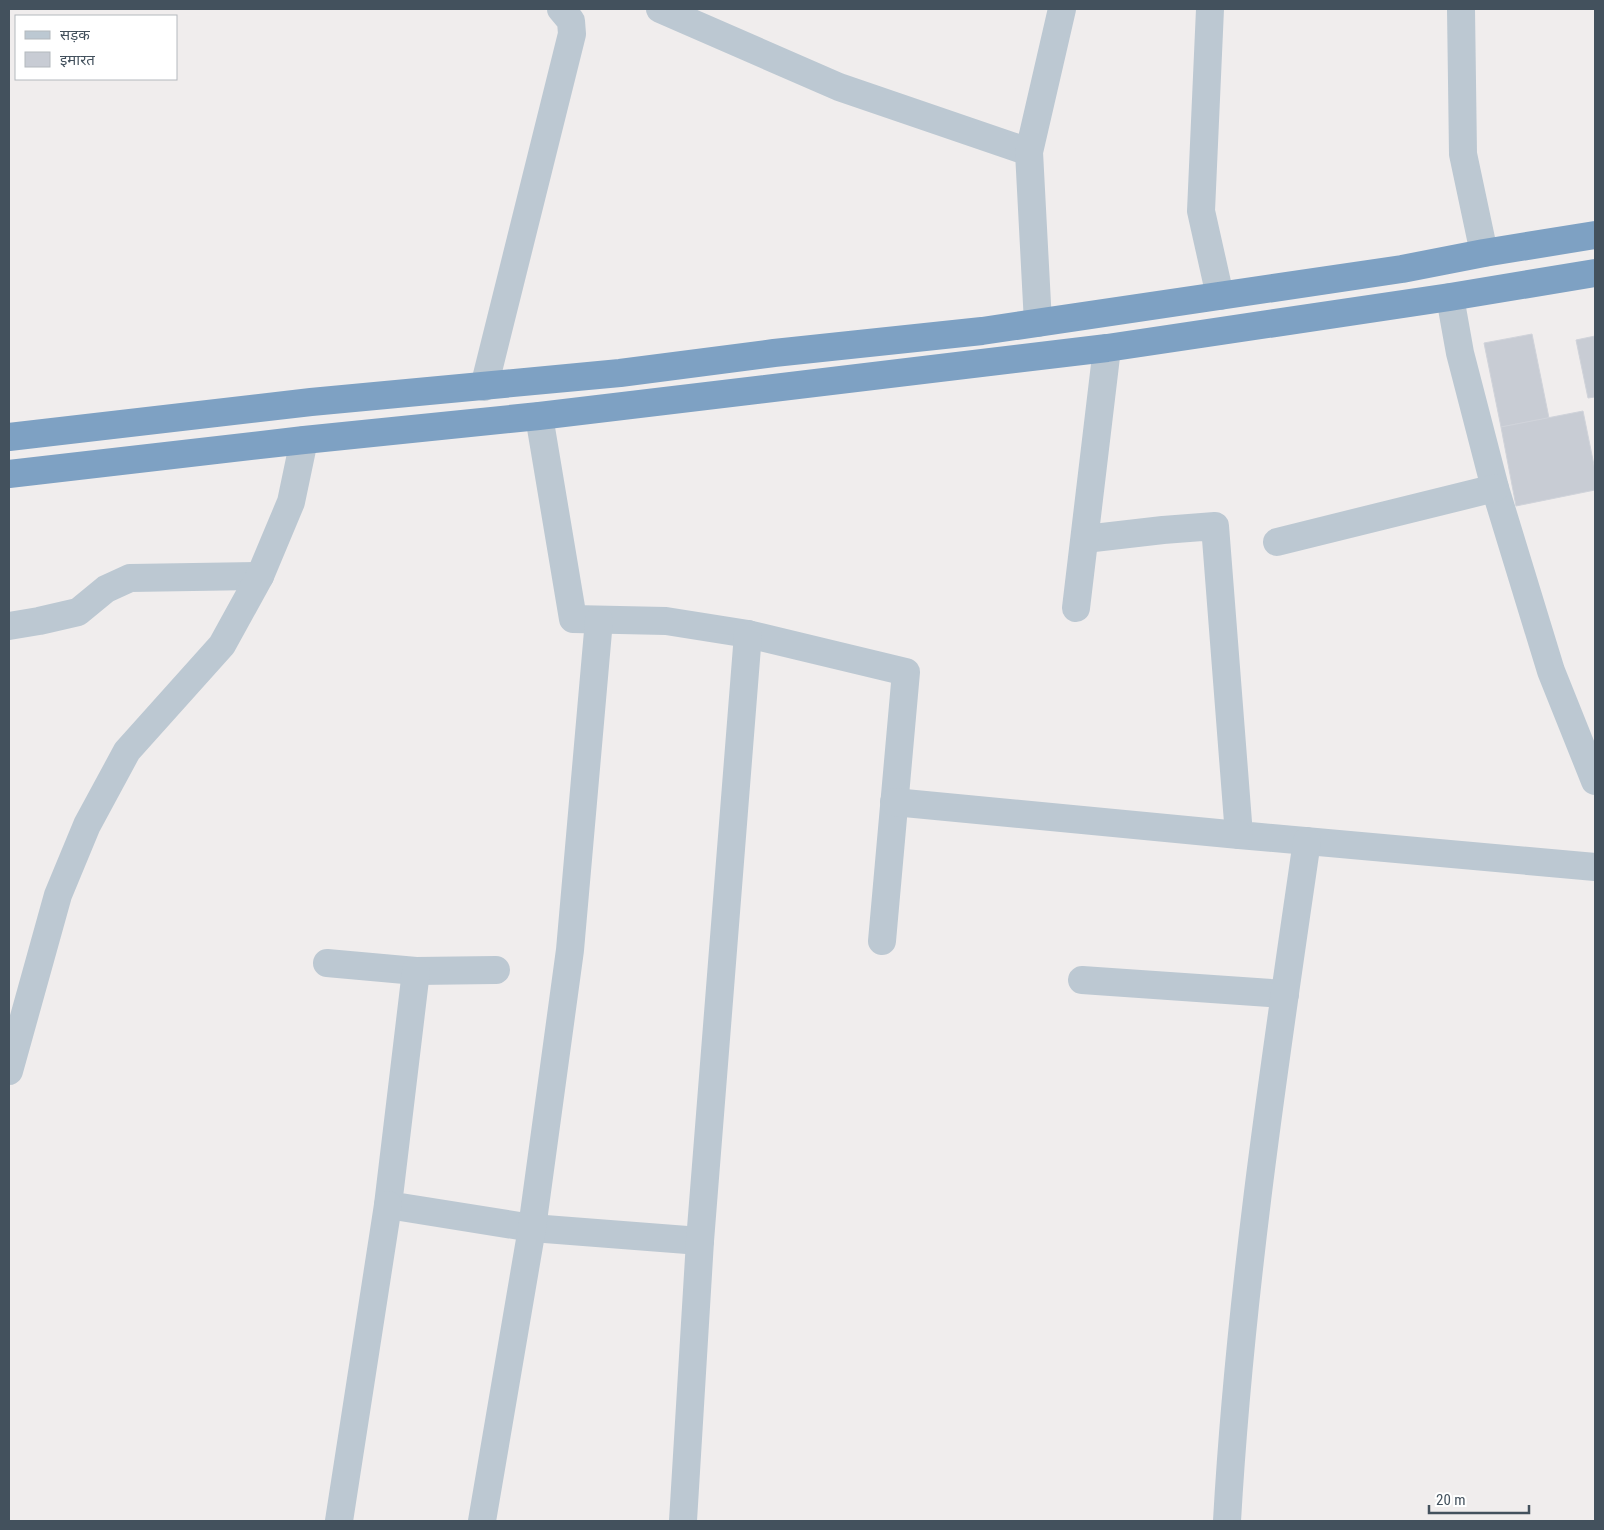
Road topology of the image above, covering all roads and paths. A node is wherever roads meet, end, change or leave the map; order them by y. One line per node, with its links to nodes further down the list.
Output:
1 (561, 9): 14 (street)
2 (660, 9): 6 (street)
3 (1062, 9): 6 (street)
4 (1210, 9): 10 (street)
5 (1461, 9): 8 (street)
6 (1029, 152): 12 (street)
7 (1595, 235): 8 (highway)
8 (1484, 253): 10 (highway)
9 (1595, 273): 11 (highway)
10 (1220, 296): 12 (highway)
11 (1450, 297): 13 (highway); 19 (street)
12 (1038, 323): 14 (highway)
13 (1107, 348): 15 (highway); 20 (street)
14 (484, 387): 16 (highway)
15 (539, 416): 17 (highway); 24 (street)
16 (9, 437)
17 (304, 440): 18 (highway); 22 (street)
18 (9, 474)
19 (1495, 488): 21 (street); 27 (street)
20 (1084, 539): 23 (street); 29 (street)
21 (1277, 542)
22 (260, 576): 25 (street); 38 (street)
23 (1076, 608)
24 (599, 620): 26 (street); 40 (street)
25 (9, 626)
26 (748, 634): 28 (street); 41 (street)
27 (1595, 781)
28 (894, 802): 29 (street); 32 (street)
29 (1239, 835): 30 (street)
30 (1307, 841): 31 (street); 37 (street)
31 (1595, 867)
32 (882, 941)
33 (327, 964): 35 (street)
34 (496, 970): 35 (street)
35 (416, 971): 39 (street)
36 (1082, 980): 37 (street)
37 (1284, 994): 45 (street)
38 (9, 1071)
39 (388, 1206): 40 (street); 42 (street)
40 (532, 1228): 41 (street); 43 (street)
41 (700, 1241): 44 (street)
42 (339, 1521)
43 (482, 1521)
44 (683, 1521)
45 (1227, 1521)

